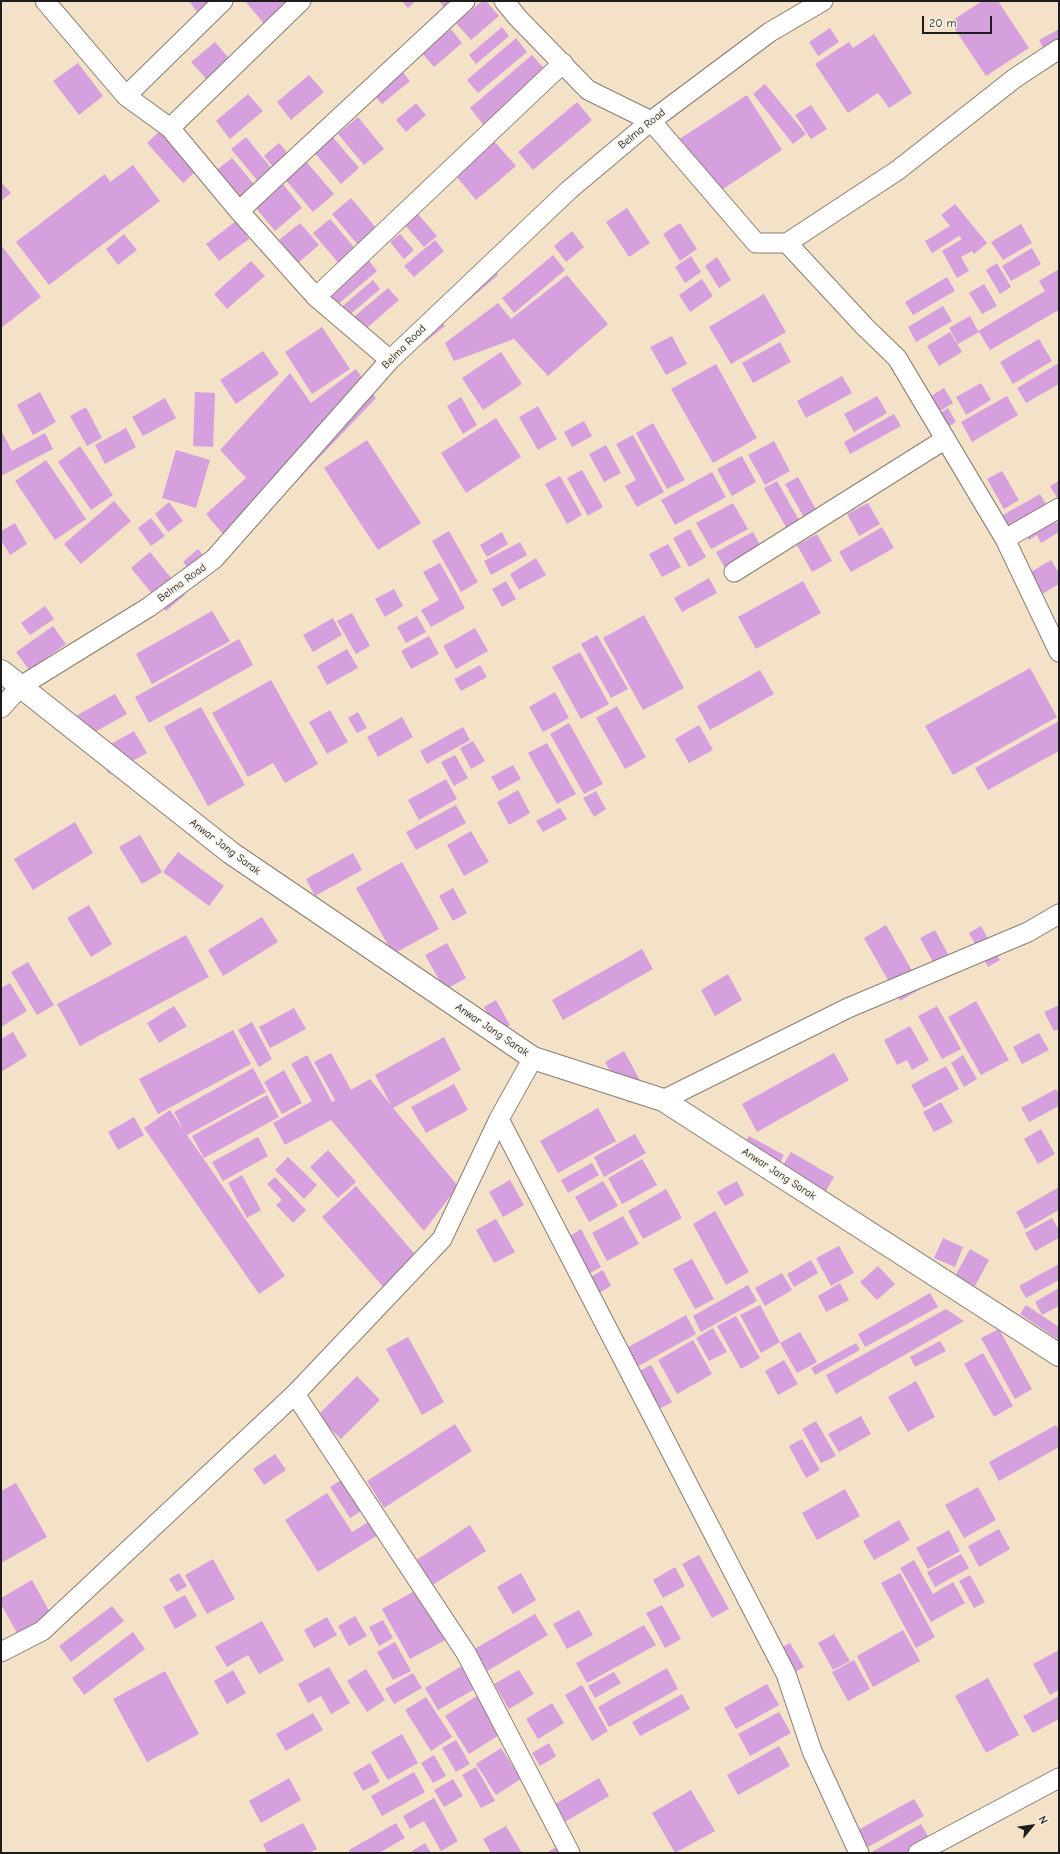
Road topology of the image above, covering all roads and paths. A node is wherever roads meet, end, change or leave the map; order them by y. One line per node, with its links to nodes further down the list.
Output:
1 (45, 1): 9 (street)
2 (223, 1): 9 (street)
3 (301, 1): 11 (street)
4 (465, 1): 12 (street)
5 (504, 1): 8 (street)
6 (823, 1): 10 (street, Belma Road)
7 (1059, 48): 13 (street)
8 (563, 63): 10 (street); 14 (street)
9 (126, 96): 11 (street)
10 (651, 121): 13 (street); 15 (street, Belma Road)
11 (170, 128): 12 (street)
12 (239, 211): 14 (street)
13 (787, 243): 16 (street)
14 (316, 297): 15 (street)
15 (390, 360): 22 (street, Belma Road)
16 (944, 440): 18 (street); 19 (street)
17 (1059, 508): 18 (street)
18 (1005, 539): 20 (street)
19 (734, 572)
20 (1059, 652)
21 (1, 671): 22 (main road, Anwar Jang Sarak)
22 (21, 686): 23 (street, Belma Road); 25 (main road, Anwar Jang Sarak)
23 (1, 708)
24 (1059, 914): 26 (street)
25 (533, 1058): 26 (main road, Anwar Jang Sarak); 27 (street)
26 (663, 1100): 28 (main road, Anwar Jang Sarak)
27 (499, 1119): 29 (street); 33 (street)
28 (1059, 1355)
29 (295, 1394): 30 (street); 32 (street)
30 (1, 1652)
31 (1059, 1778): 34 (street)
32 (570, 1853)
33 (859, 1853)
34 (918, 1853)

